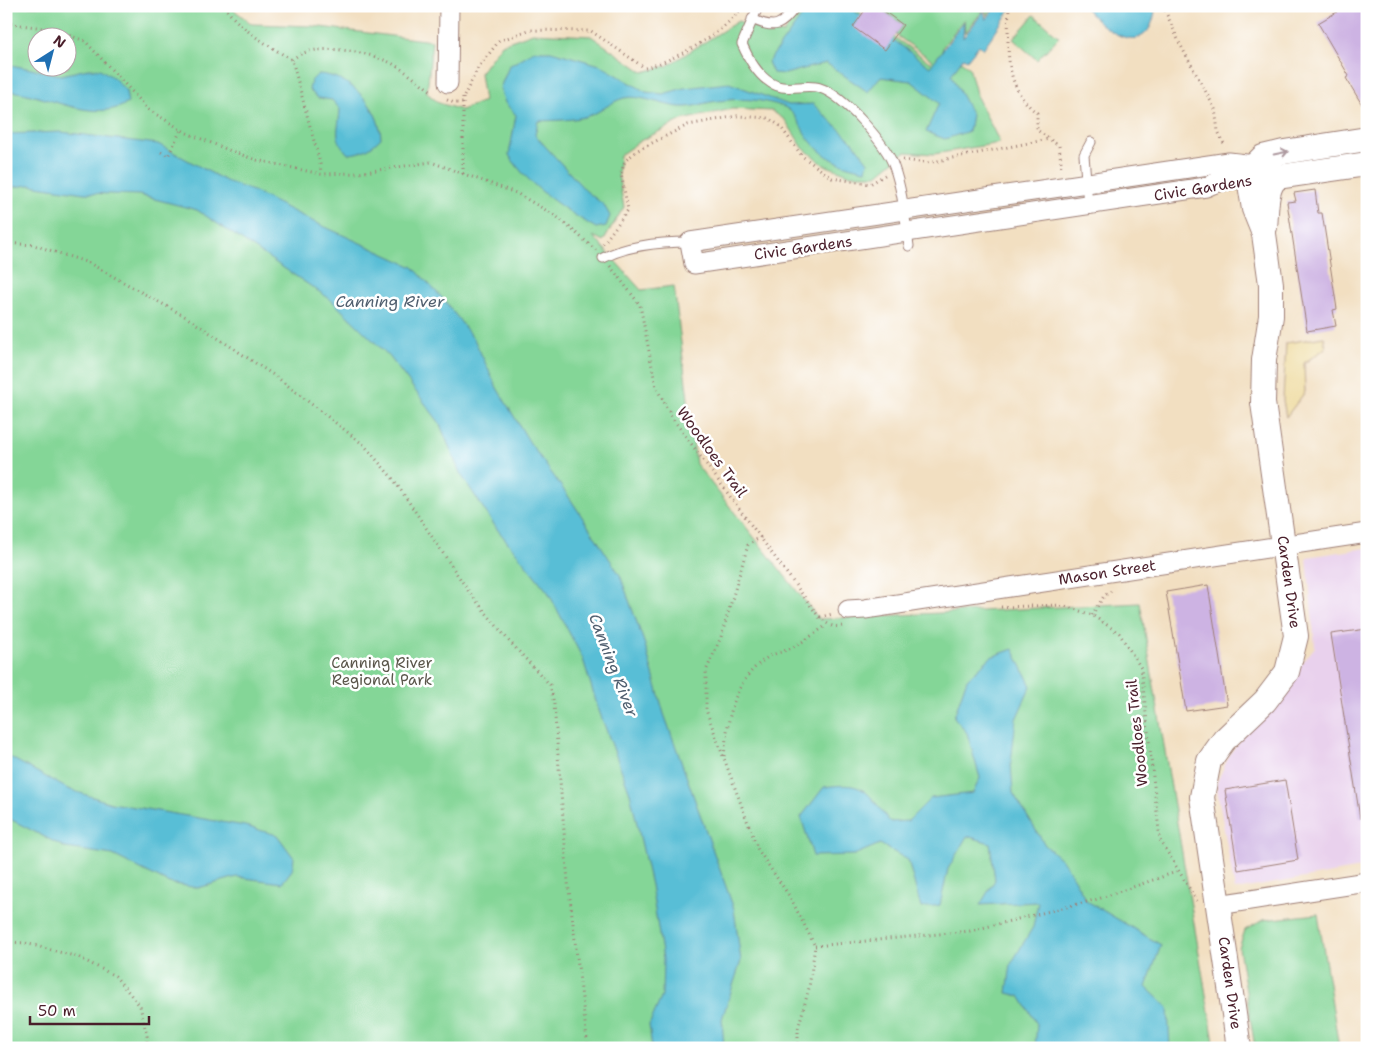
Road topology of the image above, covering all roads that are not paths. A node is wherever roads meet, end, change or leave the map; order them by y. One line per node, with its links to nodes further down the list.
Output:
1 (449, 6): 5 (street)
2 (796, 6): 4 (lane)
3 (758, 7): 4 (lane)
4 (752, 19): 12 (lane)
5 (443, 92)
6 (1367, 139): 9 (street, one-way to 6)
7 (1091, 142): 10 (lane)
8 (1367, 164): 9 (street)
9 (1259, 175): 10 (street, Civic Gardens); 11 (street, Civic Gardens); 17 (street, Carden Drive)
10 (1085, 183): 11 (lane); 12 (street, Civic Gardens)
11 (1088, 206): 13 (street, Civic Gardens)
12 (903, 210): 13 (lane); 14 (street, Civic Gardens)
13 (908, 240): 14 (street, Civic Gardens)
14 (690, 242): 15 (lane)
15 (600, 254)
16 (1367, 533): 17 (street, Mason Street)
17 (1284, 547): 18 (street, Mason Street); 20 (street, Carden Drive)
18 (846, 617)
19 (1367, 882): 20 (street)
20 (1209, 906): 21 (street, Carden Drive)
21 (1239, 1048)

